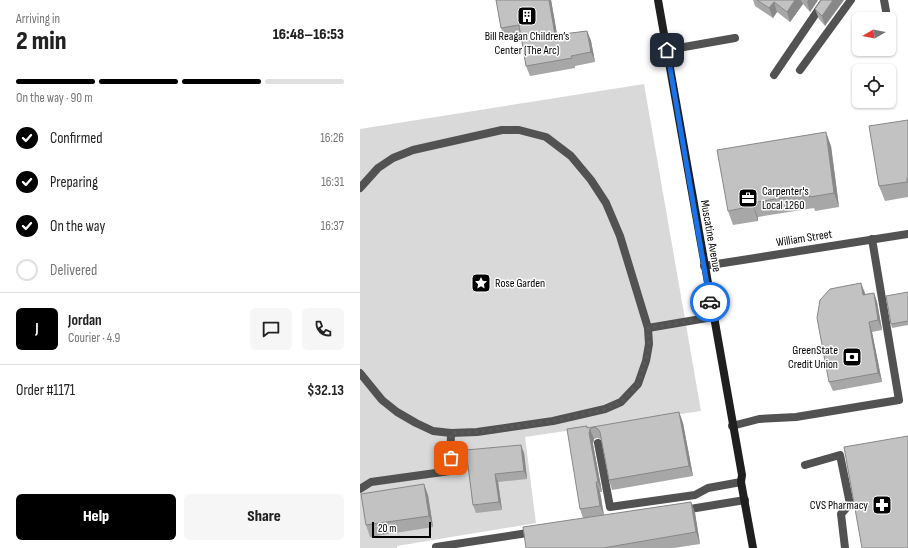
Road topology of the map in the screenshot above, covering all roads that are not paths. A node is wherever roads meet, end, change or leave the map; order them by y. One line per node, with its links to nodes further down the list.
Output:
1 (658, 0): 7 (main road, Muscatine Avenue)
2 (825, 0): 9 (street)
3 (851, 0): 8 (street)
4 (884, 0): 5 (street)
5 (886, 12)
6 (735, 38): 7 (street)
7 (667, 50): 13 (main road, Muscatine Avenue)
8 (800, 70)
9 (774, 75)
10 (360, 188): 15 (street)
11 (908, 234): 12 (street, William Street)
12 (872, 239): 13 (street, William Street); 17 (street)
13 (704, 266): 14 (main road, Muscatine Avenue)
14 (713, 317): 15 (street); 17 (main road, Muscatine Avenue)
15 (648, 328): 18 (street)
16 (360, 373): 18 (street)
17 (732, 426): 21 (main road, Muscatine Avenue)
18 (451, 433): 22 (street)
19 (598, 443): 21 (street)
20 (805, 465): 28 (street)
21 (741, 482): 23 (main road, Muscatine Avenue)
22 (360, 489)
23 (744, 500): 24 (street); 27 (main road, Muscatine Avenue)
24 (674, 511)
25 (540, 531): 26 (street)
26 (436, 547)
27 (753, 548)
28 (846, 548)

